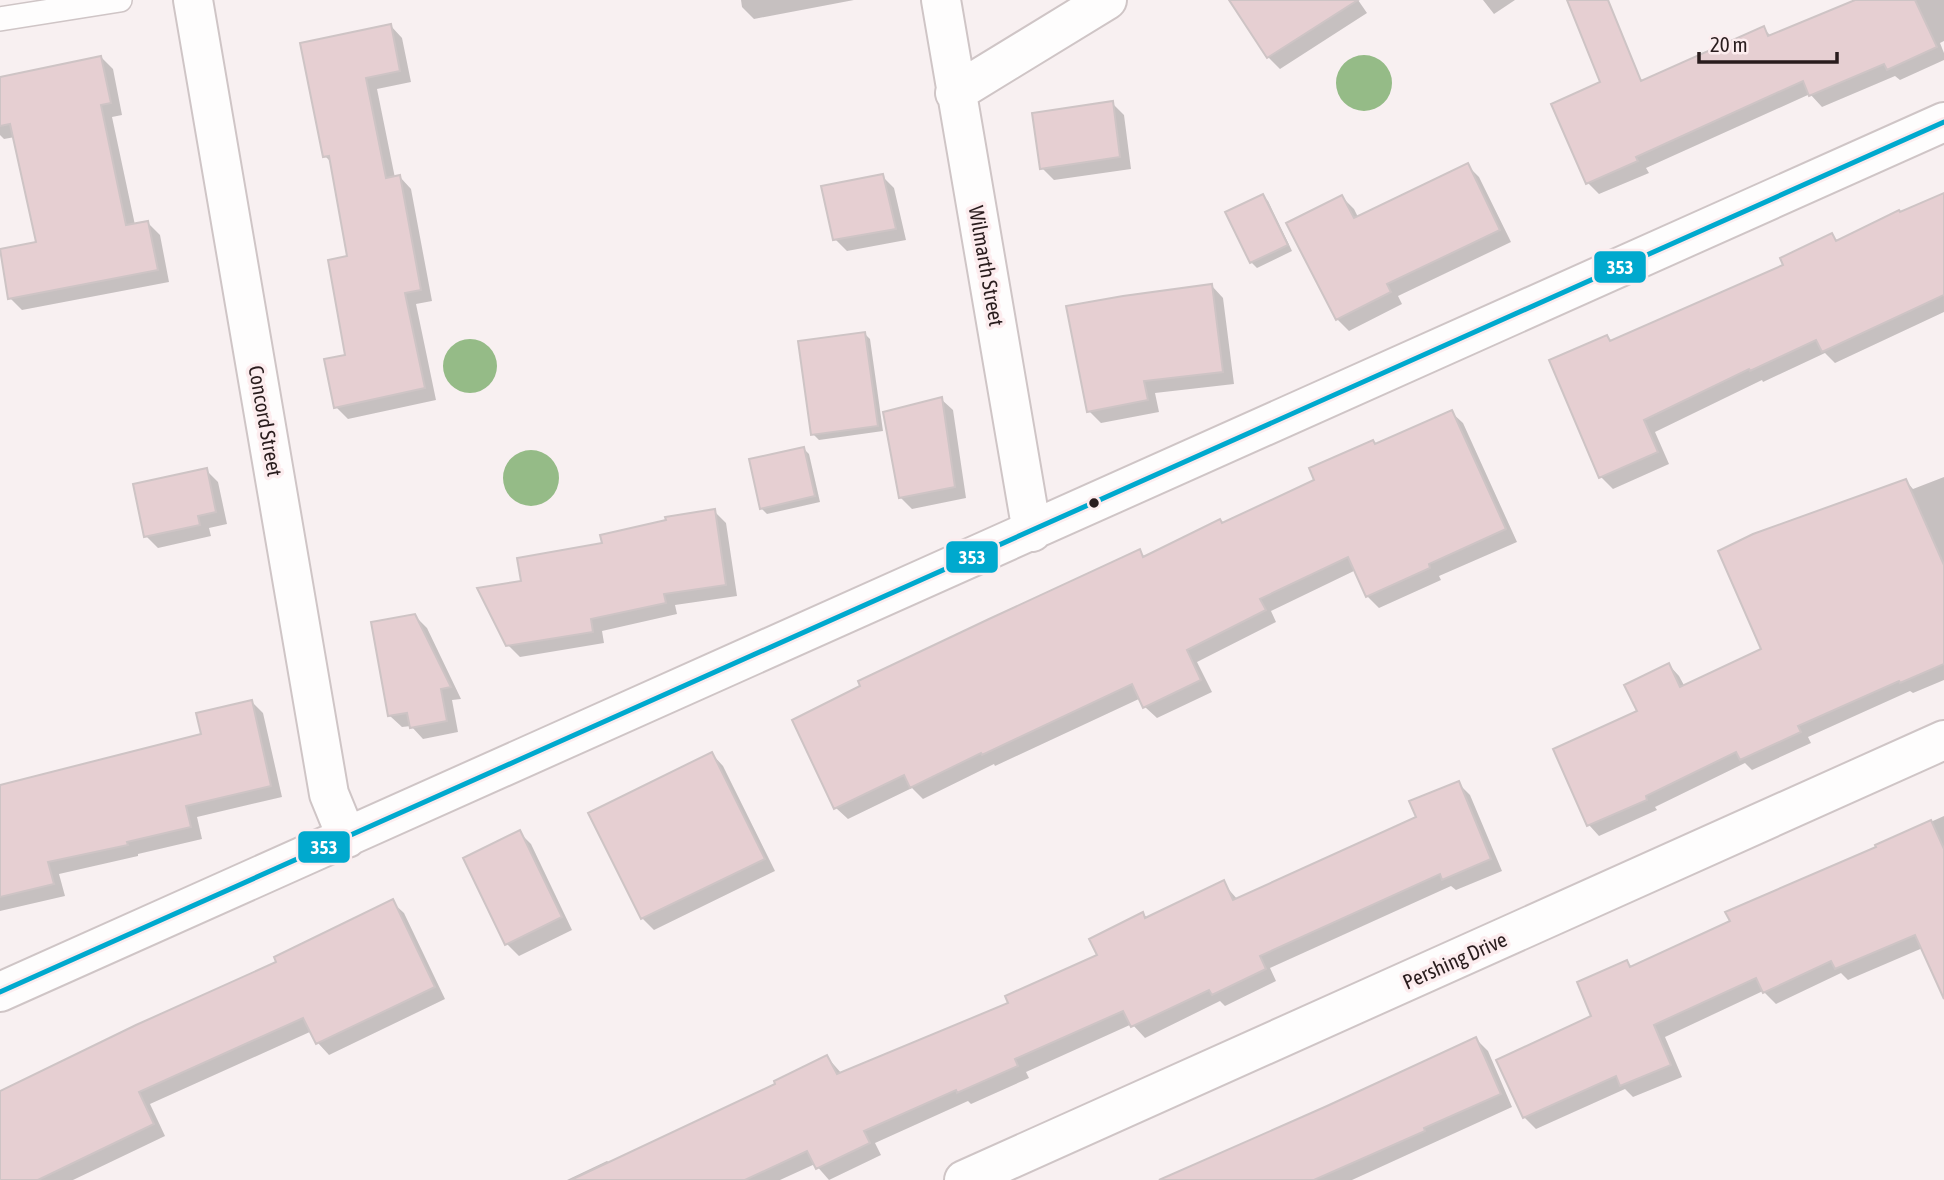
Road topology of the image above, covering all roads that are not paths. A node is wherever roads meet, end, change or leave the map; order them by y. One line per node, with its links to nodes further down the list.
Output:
1 (120, 0): 5 (lane)
2 (193, 0): 10 (street, Concord Street)
3 (941, 0): 6 (street, Wilmarth Street)
4 (1107, 0): 6 (street)
5 (0, 19)
6 (955, 93): 8 (street, Wilmarth Street)
7 (1944, 122): 8 (street)
8 (1032, 532): 10 (street)
9 (1944, 740): 12 (street, Pershing Drive)
10 (347, 838): 11 (street)
11 (0, 992)
12 (964, 1180)

